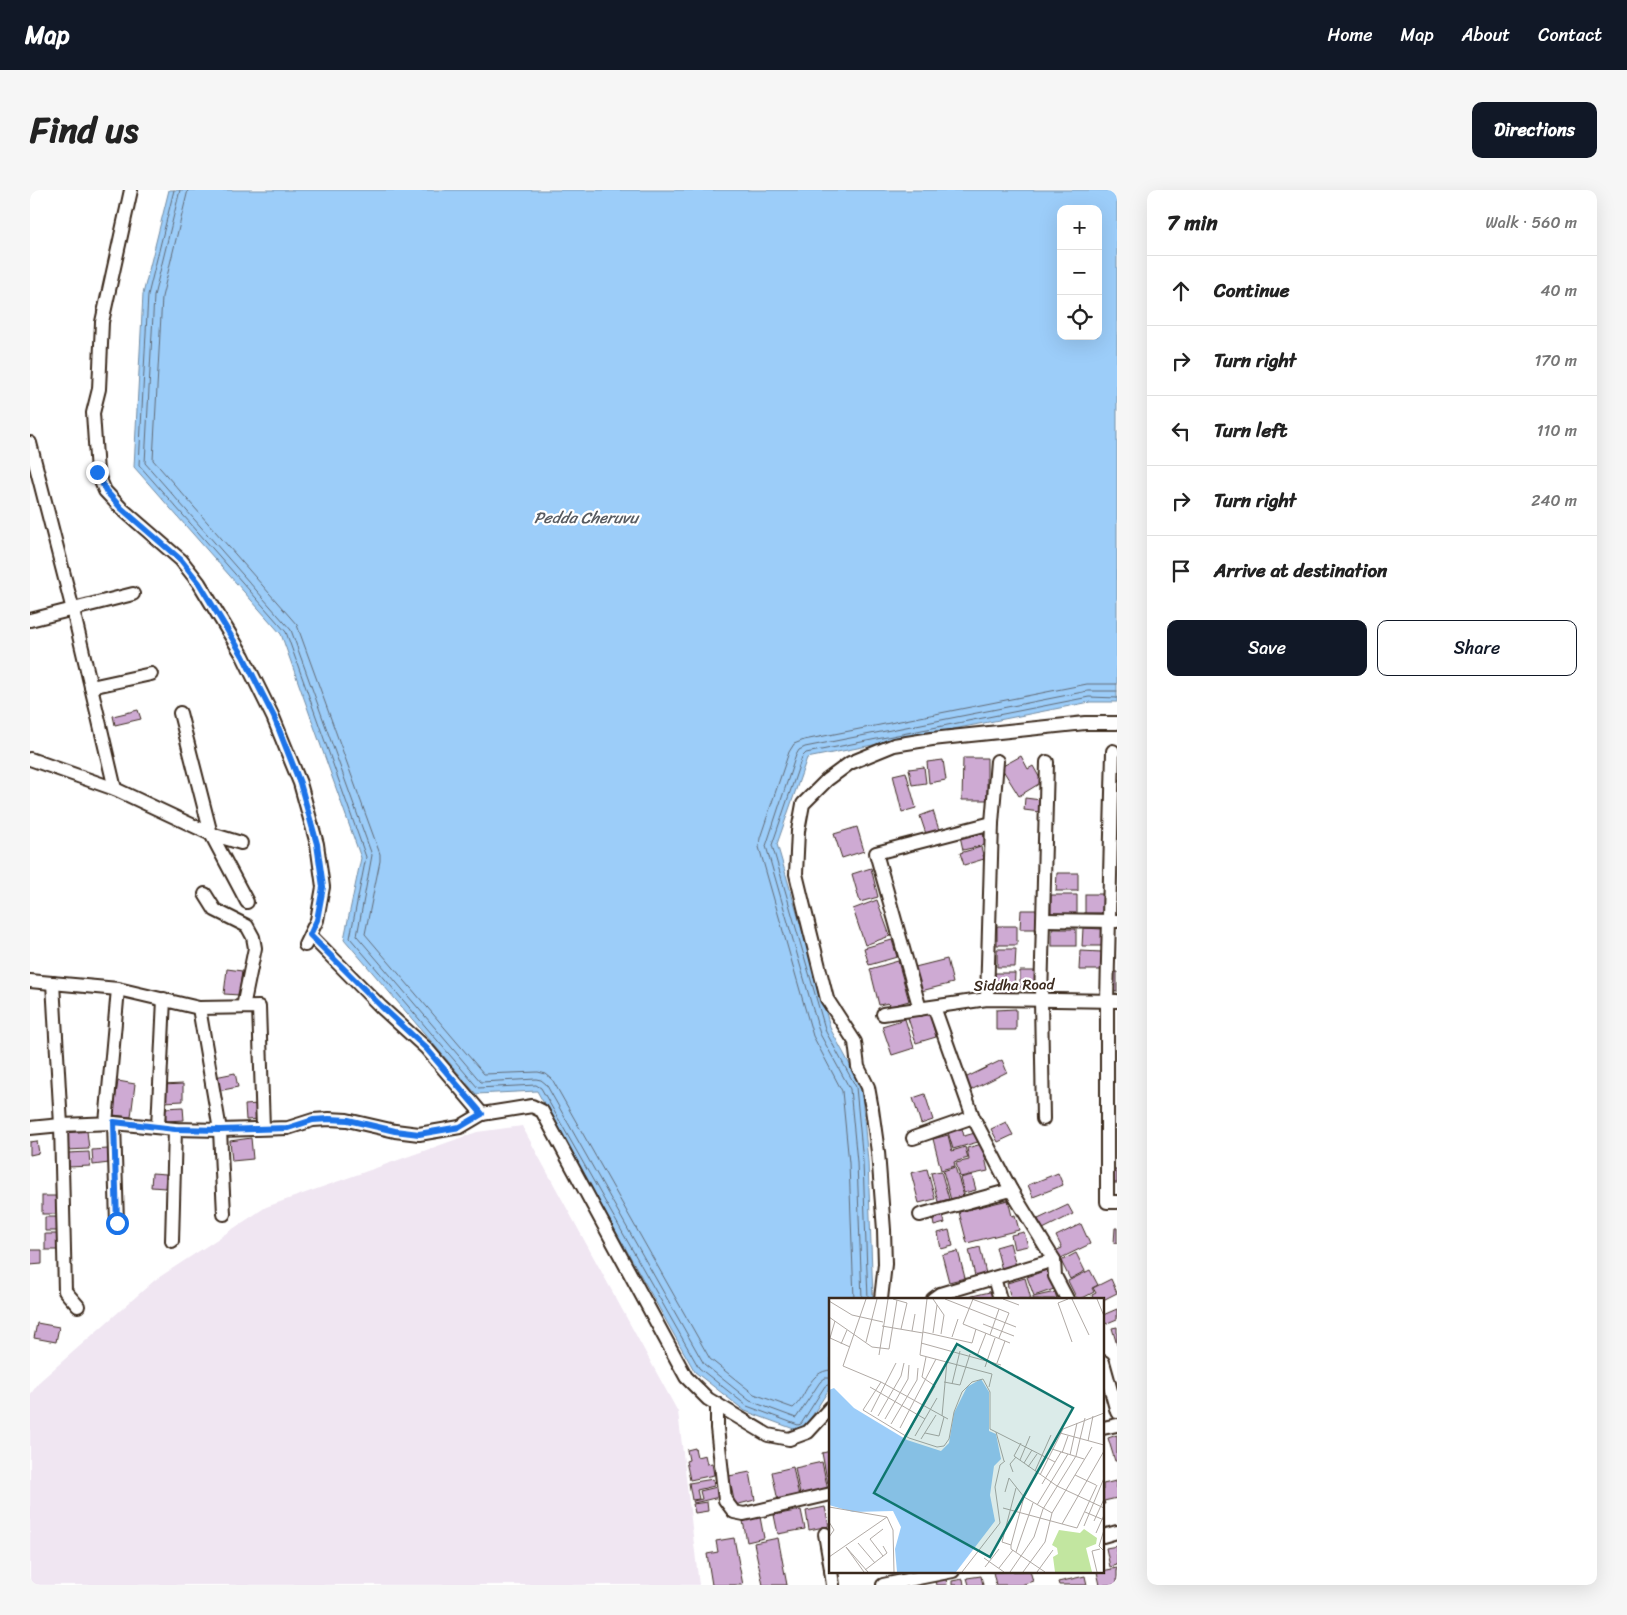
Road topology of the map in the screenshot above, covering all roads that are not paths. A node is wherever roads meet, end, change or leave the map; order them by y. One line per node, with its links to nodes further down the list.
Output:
1 (131, 190): 35 (street)
2 (30, 442): 3 (street)
3 (33, 468): 5 (street)
4 (133, 594): 5 (street)
5 (73, 610): 6 (street); 8 (street)
6 (30, 620)
7 (150, 674): 8 (street)
8 (91, 687): 15 (street)
9 (180, 714): 17 (street)
10 (1117, 723): 54 (street)
11 (1113, 751): 22 (street)
12 (30, 759): 15 (street)
13 (996, 761): 16 (street)
14 (1047, 762): 21 (street)
15 (115, 789): 17 (street)
16 (992, 822): 27 (street); 33 (street)
17 (211, 834): 18 (street); 20 (street)
18 (241, 843)
19 (205, 894): 30 (street)
20 (247, 902)
21 (1043, 920): 22 (street); 28 (street)
22 (1113, 921): 29 (street)
23 (30, 981): 24 (street)
24 (52, 983): 25 (street); 39 (street)
25 (118, 988): 26 (street); 38 (street)
26 (164, 998): 31 (street); 40 (street)
27 (987, 999): 28 (street, Siddha Road); 32 (street, Siddha Road)
28 (1041, 999): 29 (street, Siddha Road); 37 (street)
29 (1112, 1001): 47 (street)
30 (243, 1007): 31 (street); 42 (street)
31 (199, 1008): 44 (street)
32 (934, 1008): 33 (street, Siddha Road); 36 (street)
33 (920, 1009): 34 (street, Siddha Road)
34 (883, 1014)
35 (482, 1114): 42 (street); 60 (street)
36 (973, 1116): 45 (street); 46 (street)
37 (1044, 1120)
38 (110, 1123): 39 (street); 40 (street); 50 (street)
39 (62, 1125): 41 (street); 58 (street)
40 (158, 1127): 43 (street)
41 (30, 1128)
42 (263, 1128): 44 (street)
43 (175, 1129): 44 (street); 51 (street)
44 (220, 1130): 48 (street)
45 (913, 1138)
46 (1011, 1190): 49 (street); 52 (street)
47 (1117, 1202)
48 (224, 1214)
49 (920, 1215)
50 (117, 1223)
51 (172, 1241)
52 (1054, 1260): 53 (street); 57 (street)
53 (994, 1278): 55 (street); 56 (street)
54 (881, 1298)
55 (934, 1298)
56 (1000, 1298)
57 (1067, 1298)
58 (78, 1306)
59 (1104, 1366): 62 (street)
60 (717, 1404): 61 (street); 65 (street)
61 (829, 1408)
62 (1117, 1412)
63 (1117, 1425): 64 (street)
64 (1104, 1428)
65 (829, 1494)
66 (1117, 1532): 68 (street)
67 (825, 1534): 69 (street)
68 (1104, 1536)
69 (829, 1558)
70 (831, 1572): 73 (street)
71 (950, 1572): 72 (street)
72 (919, 1582): 74 (street)
73 (833, 1585)
74 (883, 1585)

